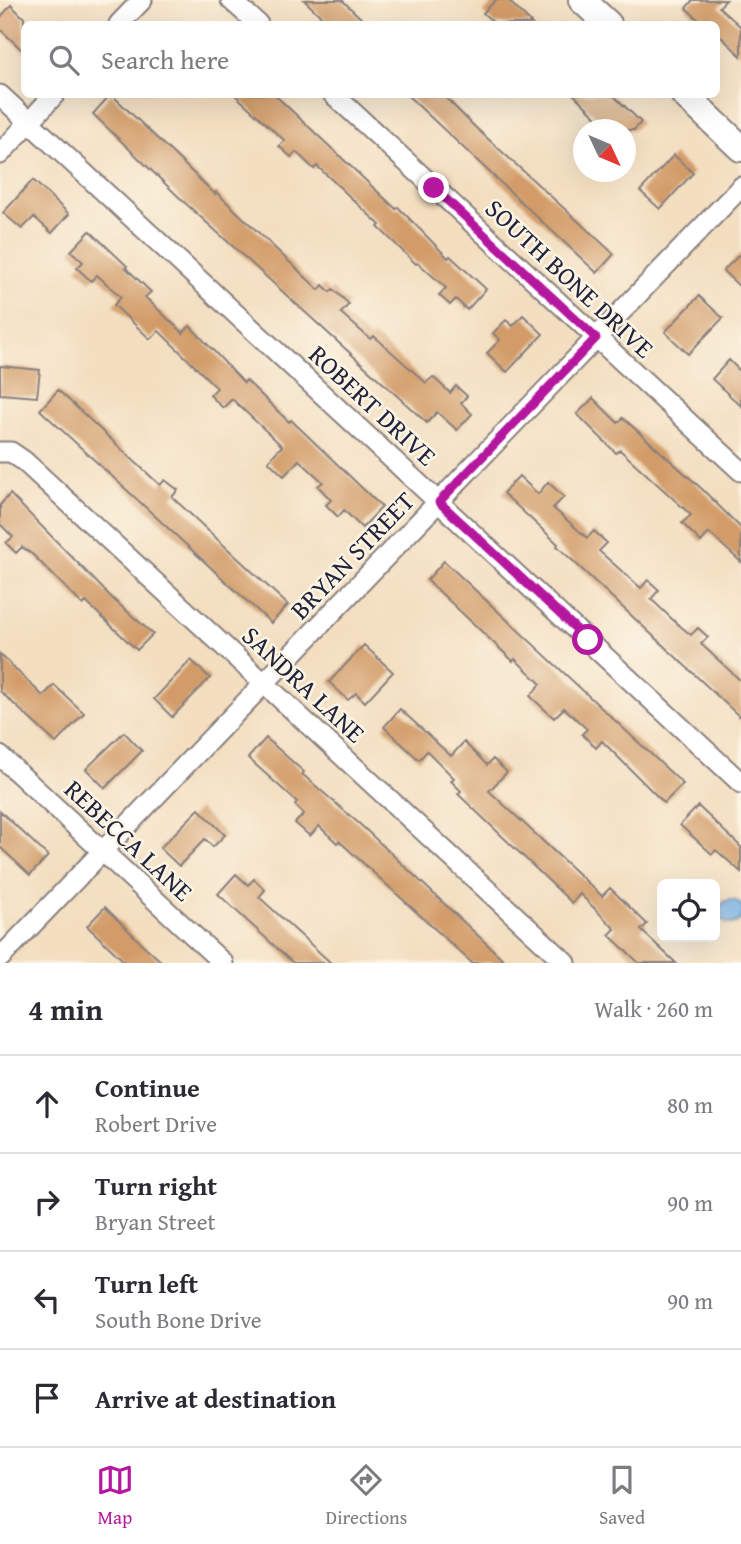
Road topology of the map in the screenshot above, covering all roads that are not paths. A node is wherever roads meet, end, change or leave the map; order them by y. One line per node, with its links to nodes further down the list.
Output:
1 (142, 0): 3 (street)
2 (231, 0): 4 (street)
3 (122, 21)
4 (255, 21)
5 (0, 95): 9 (street, ROBERT DRIVE)
6 (51, 98): 9 (street)
7 (337, 98): 13 (street, SOUTH BONE DRIVE)
8 (688, 98): 10 (street)
9 (29, 122): 11 (street); 16 (street, ROBERT DRIVE)
10 (741, 148)
11 (0, 154)
12 (741, 187): 13 (street, BRYAN STREET)
13 (596, 338): 15 (street, SOUTH BONE DRIVE); 16 (street, BRYAN STREET)
14 (2, 452): 17 (street, SANDRA LANE)
15 (741, 471)
16 (439, 502): 17 (street, BRYAN STREET); 19 (street, ROBERT DRIVE)
17 (265, 684): 20 (street, BRYAN STREET); 23 (street, SANDRA LANE)
18 (0, 756): 20 (street, REBECCA LANE)
19 (741, 783)
20 (102, 852): 21 (street, BRYAN STREET); 22 (street, REBECCA LANE)
21 (0, 958)
22 (223, 963)
23 (566, 963)

